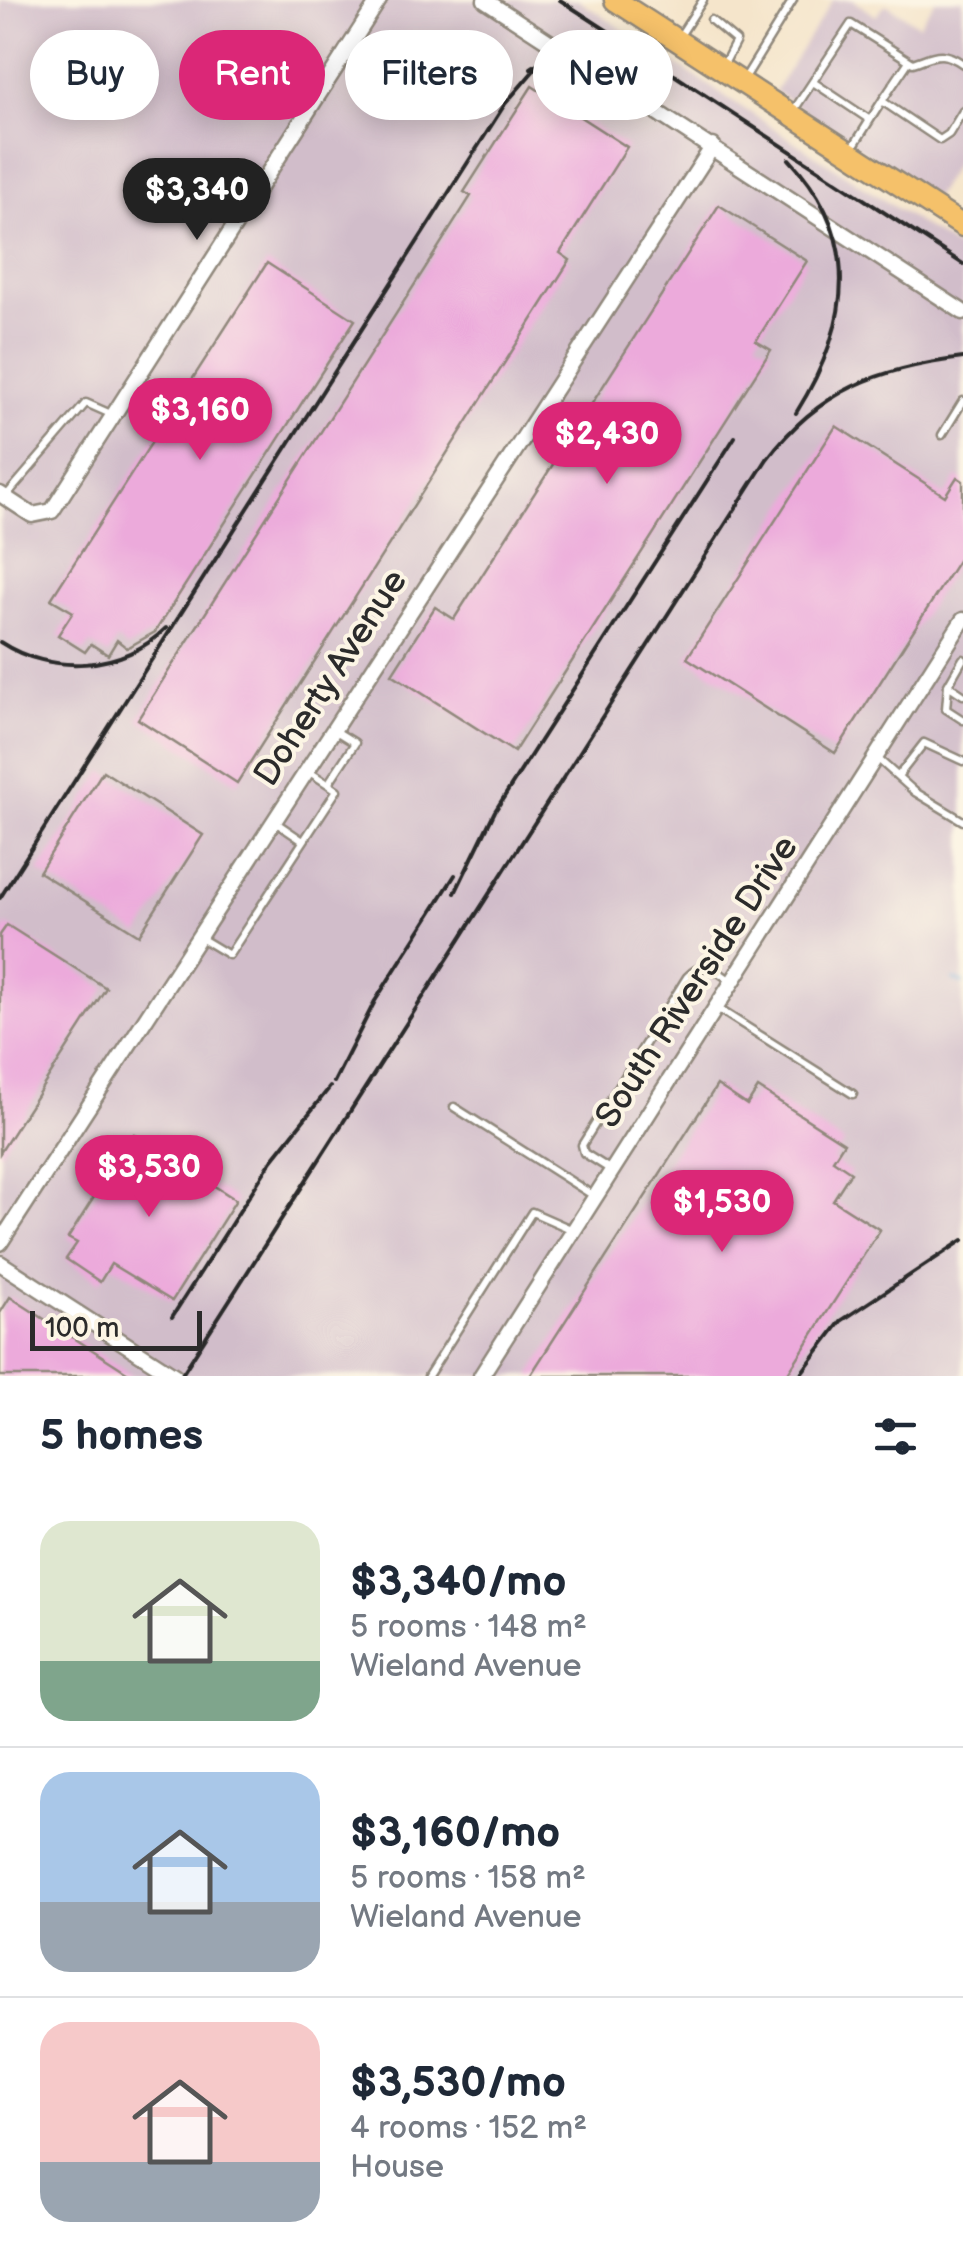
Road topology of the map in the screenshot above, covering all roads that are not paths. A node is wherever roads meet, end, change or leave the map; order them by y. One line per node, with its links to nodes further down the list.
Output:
1 (379, 0): 22 (street)
2 (485, 0): 17 (street)
3 (703, 0): 7 (lane)
4 (792, 0): 11 (lane)
5 (617, 1): 7 (main road)
6 (711, 20): 10 (lane)
7 (678, 40): 10 (main road)
8 (910, 60): 9 (lane); 12 (lane); 13 (lane)
9 (963, 64)
10 (721, 69): 11 (main road)
11 (742, 82): 15 (main road)
12 (813, 82): 15 (lane); 16 (lane)
13 (882, 101): 14 (lane); 16 (lane)
14 (963, 112)
15 (792, 114): 18 (main road)
16 (870, 120): 18 (lane)
17 (712, 146): 20 (street); 30 (street, Doherty Avenue)
18 (849, 152): 19 (main road)
19 (963, 226)
20 (963, 312)
21 (963, 401): 23 (lane)
22 (113, 415): 24 (lane); 24 (street)
23 (942, 435)
24 (3, 495)
25 (963, 620): 31 (street, South Riverside Drive)
26 (963, 659): 27 (lane)
27 (948, 686): 28 (lane); 29 (lane)
28 (963, 695)
29 (963, 720)
30 (333, 730): 33 (street, Doherty Avenue); 35 (lane)
31 (876, 757): 34 (lane); 40 (street, South Riverside Drive)
32 (963, 761): 34 (lane)
33 (307, 770): 35 (lane); 37 (street, Doherty Avenue)
34 (899, 775): 36 (lane)
35 (328, 784): 38 (lane)
36 (963, 821)
37 (274, 822): 38 (lane); 39 (street, Doherty Avenue)
38 (303, 841): 39 (lane)
39 (199, 936): 47 (street, Doherty Avenue)
40 (732, 982): 41 (street, South Riverside Drive); 44 (lane)
41 (716, 1008): 42 (lane); 44 (street, South Riverside Drive)
42 (853, 1094)
43 (454, 1107): 45 (lane)
44 (612, 1170): 45 (street, South Riverside Drive)
45 (595, 1197): 46 (street, South Riverside Drive)
46 (574, 1230): 50 (lane); 51 (street, South Riverside Drive)
47 (0, 1243)
48 (0, 1263): 49 (street)
49 (176, 1376)
50 (428, 1376)
51 (481, 1376)

